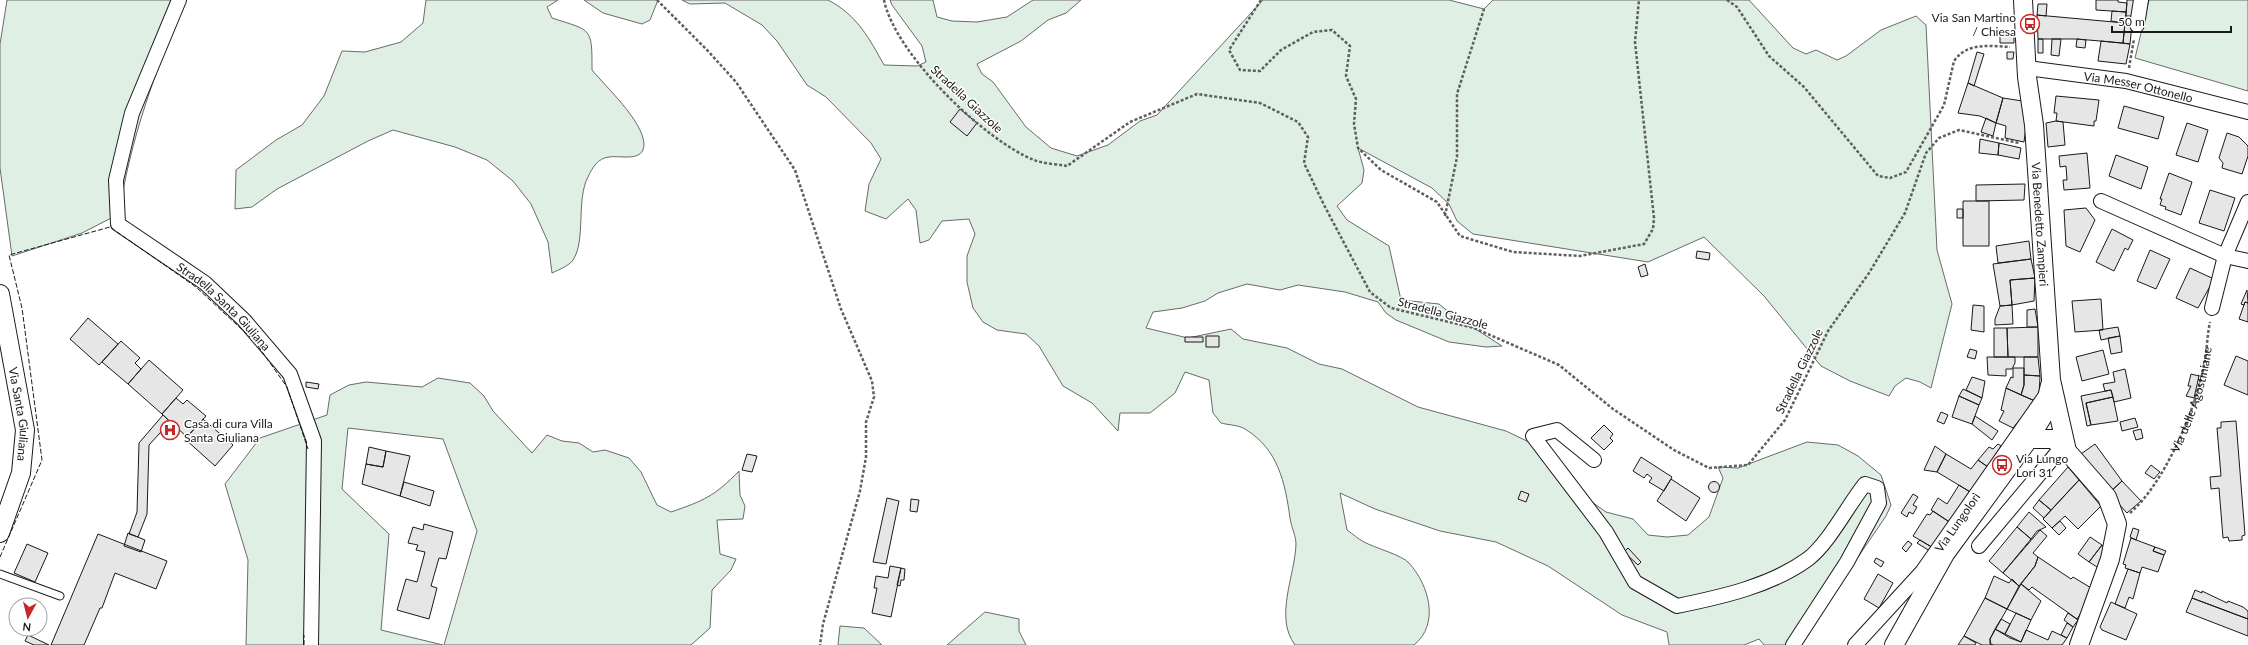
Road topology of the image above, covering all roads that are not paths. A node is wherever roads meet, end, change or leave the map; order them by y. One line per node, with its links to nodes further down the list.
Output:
1 (179, 0): 22 (street, Stradella Santa Giuliana)
2 (2022, 0): 5 (street, Via Benedetto Zampieri)
3 (2141, 0): 4 (street)
4 (2136, 25)
5 (2027, 68): 6 (street, Via Messer Ottonello); 14 (street, Via Benedetto Zampieri)
6 (2248, 112)
7 (2101, 201): 9 (street)
8 (2248, 202): 9 (street)
9 (2225, 256): 10 (street); 12 (street)
10 (2248, 261)
11 (0, 294): 13 (street, Via Santa Giuliana)
12 (2212, 308)
13 (3, 327): 18 (street, Via Santa Giuliana)
14 (2050, 386): 15 (street, Via Benedetto Zampieri); 16 (street, Via Benedetto Zampieri); 24 (street, Via Lungolorì)
15 (2029, 440): 16 (street); 25 (street, Via Lungolorì)
16 (2064, 449): 19 (street); 26 (street, Via Benedetto Zampieri)
17 (1594, 460): 23 (street)
18 (0, 533)
19 (1979, 546)
20 (0, 574): 21 (lane)
21 (60, 596)
22 (311, 645)
23 (1793, 645)
24 (1855, 645)
25 (1894, 645)
26 (2079, 645)

